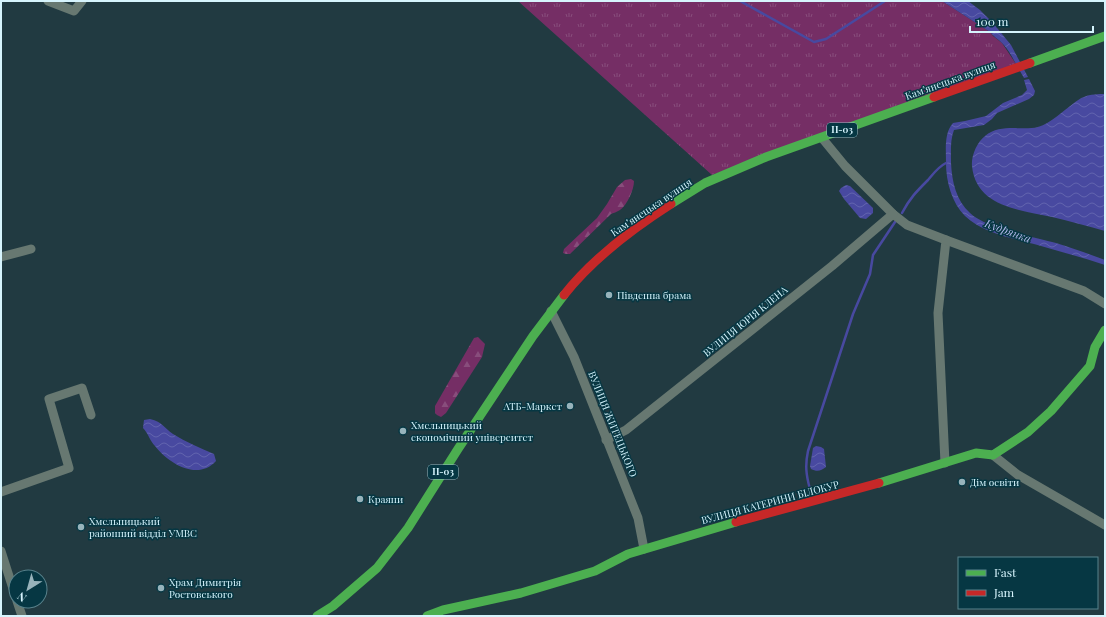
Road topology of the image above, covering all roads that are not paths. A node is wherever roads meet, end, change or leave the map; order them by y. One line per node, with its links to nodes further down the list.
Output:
1 (48, 1): 2 (street)
2 (82, 1)
3 (1105, 36): 4 (main road, Камʼянецька вулиця / Н-03)
4 (822, 138): 5 (street); 10 (main road, Камʼянецька вулиця / Н-03)
5 (893, 214): 6 (street); 13 (street, ВУЛИЦЯ ЮРІЯ КЛЕНА)
6 (946, 240): 9 (street); 15 (street)
7 (31, 249): 8 (street)
8 (1, 257)
9 (1105, 304)
10 (551, 311): 13 (street, ВУЛИЦЯ ЖИТЕЦЬКОГО); 21 (main road, Камʼянецька вулиця / Н-03)
11 (1105, 330): 14 (main road)
12 (91, 415): 16 (street)
13 (606, 440): 18 (street, ВУЛИЦЯ ЖИТЕЦЬКОГО)
14 (993, 455): 15 (main road, ВУЛИЦЯ КАТЕРИНИ БІЛОКУР); 17 (street)
15 (945, 463): 18 (main road, ВУЛИЦЯ КАТЕРИНИ БІЛОКУР)
16 (1, 492)
17 (1105, 525)
18 (644, 549): 22 (main road, ВУЛИЦЯ КАТЕРИНИ БІЛОКУР)
19 (1, 552): 20 (street)
20 (8, 573)
21 (317, 616)
22 (427, 616)

